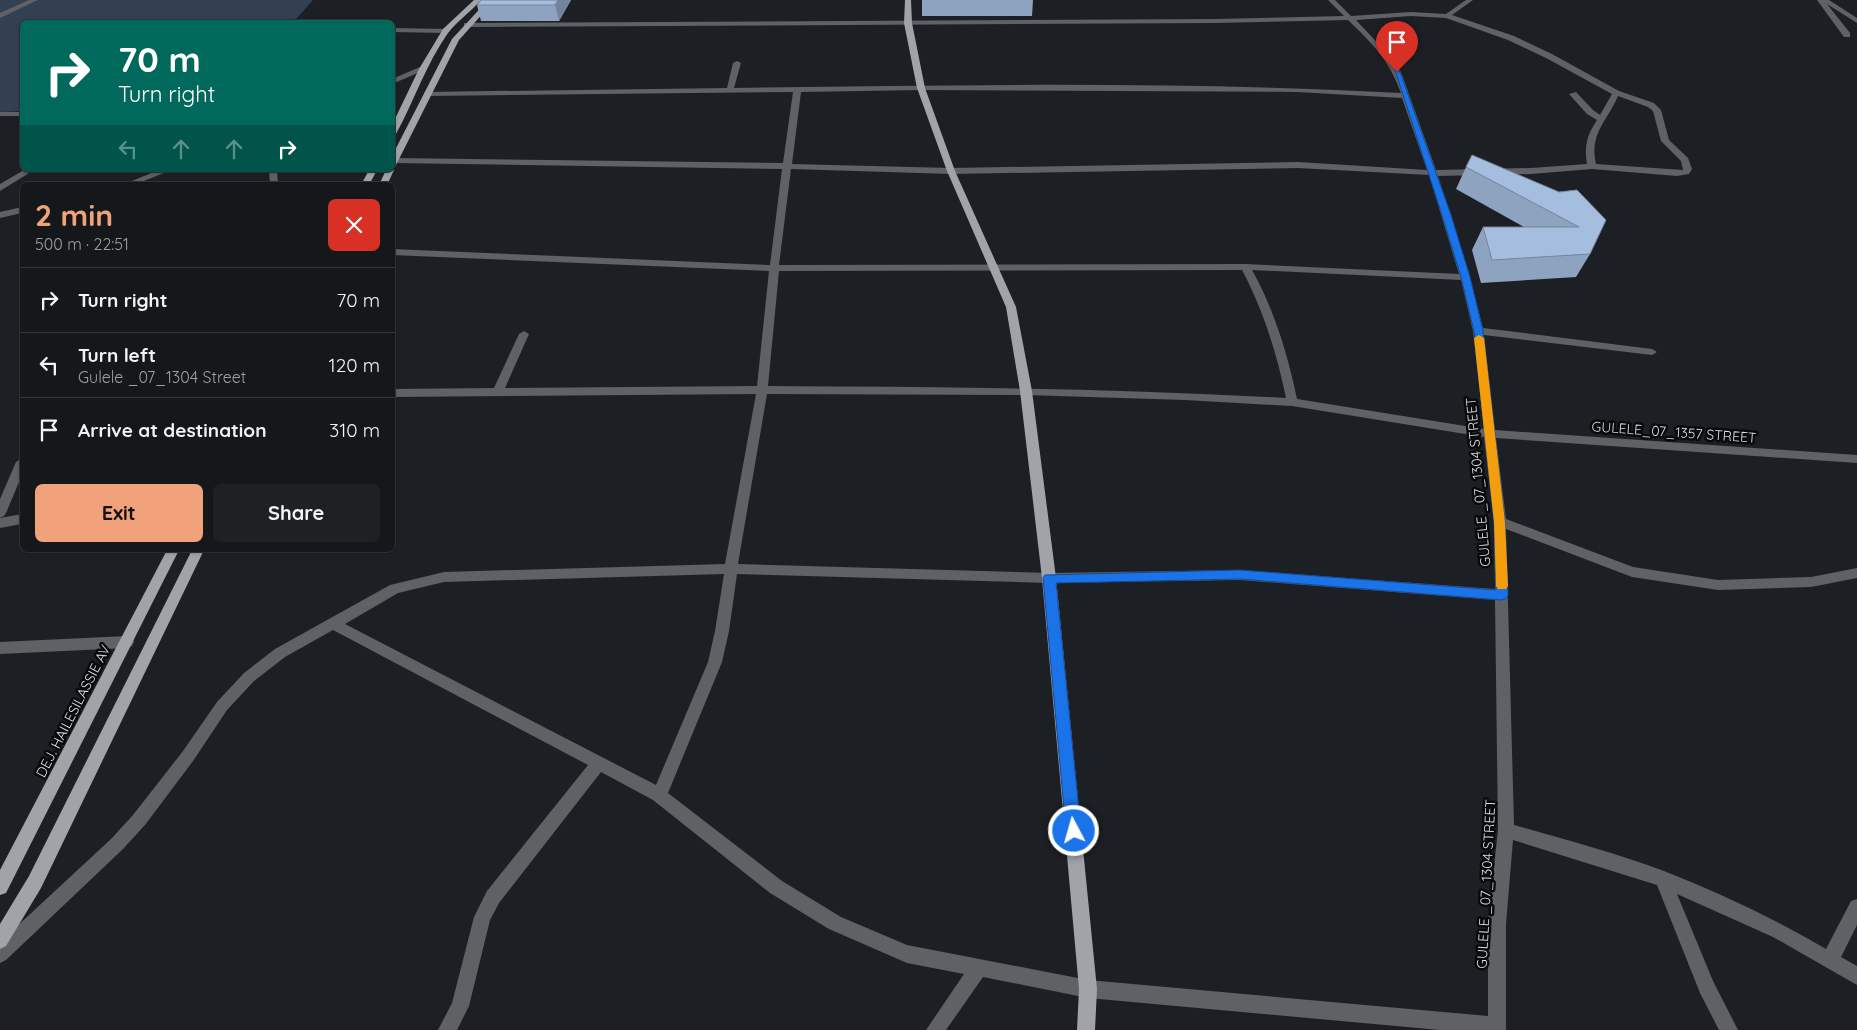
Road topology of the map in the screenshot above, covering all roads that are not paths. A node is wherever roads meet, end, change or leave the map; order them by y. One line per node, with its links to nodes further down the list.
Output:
1 (35, 0): 10 (street)
2 (478, 0): 17 (main road)
3 (492, 0): 15 (main road)
4 (908, 0): 14 (main road)
5 (1331, 0): 12 (street, GULELE _07_1304 STREET)
6 (1470, 0): 11 (street)
7 (1822, 0): 8 (street); 18 (street)
8 (1844, 11): 9 (street); 13 (street)
9 (1857, 12)
10 (0, 16)
11 (1447, 16): 12 (street); 25 (street)
12 (1348, 17): 14 (street); 28 (street, GULELE _07_1304 STREET)
13 (1857, 21)
14 (908, 23): 15 (street); 22 (main road)
15 (467, 26): 26 (main road)
16 (395, 30): 17 (street)
17 (446, 30): 20 (main road)
18 (1848, 35)
19 (737, 63): 23 (street)
20 (423, 68): 21 (street); 32 (main road)
21 (395, 81)
22 (921, 88): 24 (street); 28 (street); 37 (main road)
23 (730, 90): 24 (street); 26 (street)
24 (797, 90): 35 (street)
25 (1616, 93): 31 (street); 36 (street)
26 (428, 94): 33 (main road)
27 (1573, 94): 31 (street)
28 (1406, 96): 40 (street, GULELE _07_1304 STREET)
29 (0, 114): 30 (street)
30 (20, 114)
31 (1602, 119): 36 (street)
32 (395, 128)
33 (395, 161)
34 (395, 163): 35 (street)
35 (788, 166): 37 (street); 48 (street)
36 (1592, 166): 40 (street)
37 (951, 171): 40 (street); 46 (main road)
38 (27, 172): 42 (street)
39 (162, 172): 41 (street)
40 (1432, 173): 49 (street, GULELE _07_1304 STREET)
41 (134, 182)
42 (0, 188)
43 (20, 210): 44 (street)
44 (0, 215)
45 (395, 252): 48 (street)
46 (995, 267): 47 (street); 48 (street); 54 (main road)
47 (1246, 267): 49 (street); 57 (street)
48 (774, 268): 53 (street)
49 (1465, 277): 50 (street, GULELE _07_1304 STREET)
50 (1478, 331): 52 (street); 58 (street, GULELE _07_1304 STREET)
51 (524, 334): 56 (street)
52 (1652, 352)
53 (762, 390): 54 (street, GULELE_07_1357 STREET); 56 (street, GULELE_07_1357 STREET); 67 (street)
54 (1026, 391): 57 (street, GULELE_07_1357 STREET); 69 (main road)
55 (395, 393): 56 (street, GULELE_07_1357 STREET)
56 (497, 393)
57 (1292, 402): 58 (street, GULELE_07_1357 STREET)
58 (1490, 434): 59 (street, GULELE_07_1357 STREET); 63 (street, GULELE _07_1304 STREET)
59 (1857, 459)
60 (20, 467): 61 (street)
61 (0, 514)
62 (20, 519): 64 (street)
63 (1500, 522): 68 (street); 70 (street, GULELE _07_1304 STREET)
64 (0, 523)
65 (172, 552): 72 (main road, DEJ. HAILESILASSIE AV)
66 (197, 552): 80 (main road)
67 (730, 569): 69 (street); 71 (street); 75 (street)
68 (1857, 573)
69 (1049, 578): 70 (street); 85 (main road)
70 (1502, 595): 76 (street, GULELE _07_1304 STREET)
71 (331, 623): 74 (street); 81 (street)
72 (127, 642): 73 (street); 78 (main road, DEJ. HAILESILASSIE AV)
73 (0, 648)
74 (598, 763): 75 (street); 87 (street)
75 (659, 795): 83 (street)
76 (1506, 830): 77 (street); 86 (street, GULELE _07_1304 STREET)
77 (1662, 879): 82 (street); 90 (street)
78 (0, 887)
79 (1857, 907): 82 (street)
80 (0, 940)
81 (0, 954)
82 (1830, 960): 84 (street)
83 (979, 968): 85 (street); 88 (street)
84 (1857, 976)
85 (1088, 989): 86 (street); 89 (main road)
86 (1496, 1028)
87 (447, 1030)
88 (934, 1030)
89 (1086, 1030)
90 (1729, 1030)

